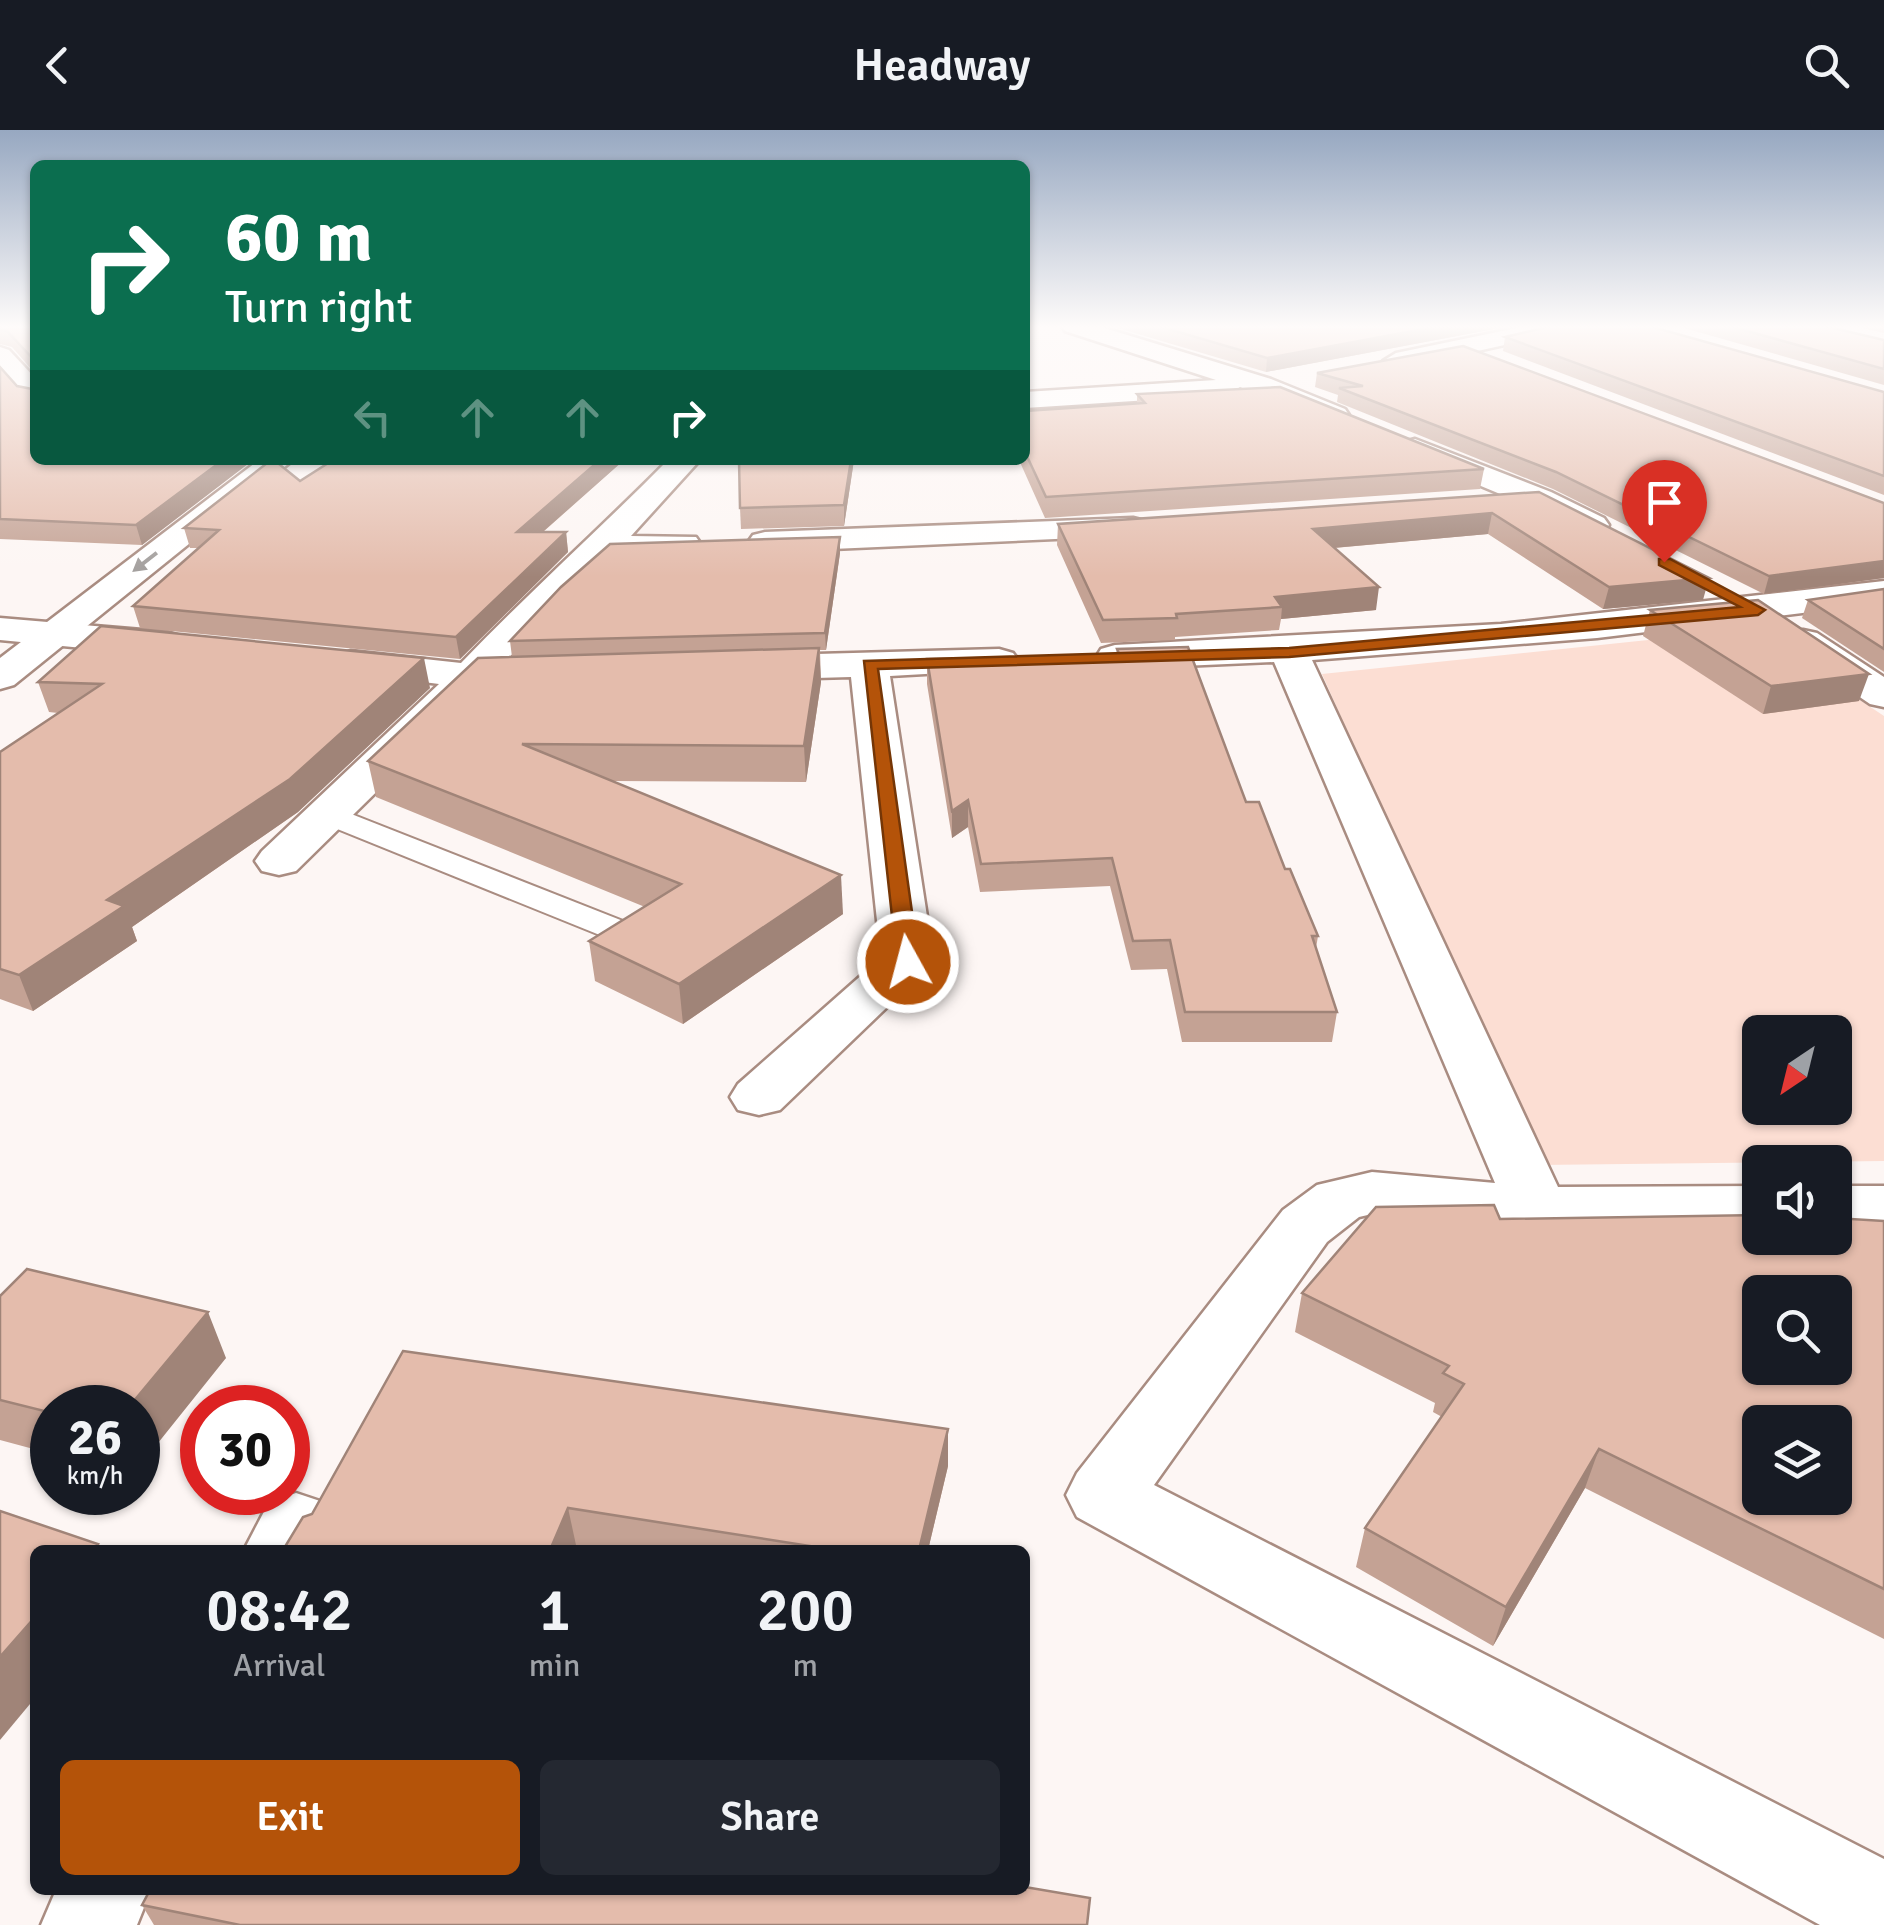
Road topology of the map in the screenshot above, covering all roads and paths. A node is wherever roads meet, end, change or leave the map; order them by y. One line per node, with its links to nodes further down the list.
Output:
1 (1322, 410): 5 (street)
2 (231, 465): 14 (street)
3 (271, 465): 13 (street, one-way to 13)
4 (680, 465): 9 (street)
5 (1540, 499): 6 (street); 8 (street)
6 (1462, 504)
7 (1170, 526): 9 (street)
8 (1624, 542)
9 (600, 547): 21 (street)
10 (1708, 584): 12 (street)
11 (1884, 592): 12 (street)
12 (1758, 610): 16 (street); 23 (street)
13 (54, 632): 14 (street); 15 (street); 22 (street)
14 (5, 633)
15 (193, 646)
16 (1289, 652): 18 (street); 31 (street)
17 (312, 659): 21 (street)
18 (869, 664): 19 (street); 27 (street)
19 (710, 669)
20 (571, 673): 21 (street)
21 (472, 676): 24 (street)
22 (0, 677)
23 (1884, 695)
24 (331, 815): 25 (street); 26 (lane)
25 (279, 861)
26 (634, 937)
27 (759, 1098)
28 (1742, 1208): 31 (street)
29 (1852, 1208): 30 (street)
30 (1884, 1208)
31 (1537, 1209): 33 (street)
32 (103, 1895): 34 (street)
33 (1884, 1909)
34 (88, 1925)

